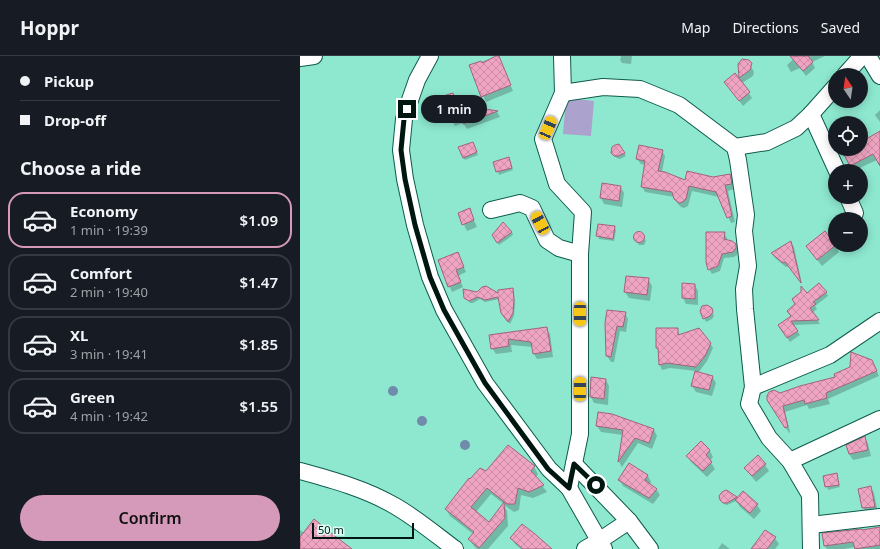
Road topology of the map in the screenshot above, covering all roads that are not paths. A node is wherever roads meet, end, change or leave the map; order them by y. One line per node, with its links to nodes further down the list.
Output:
1 (314, 56): 6 (street)
2 (430, 56): 22 (street)
3 (562, 56): 9 (street)
4 (862, 56): 7 (street)
5 (868, 56): 8 (street)
6 (300, 58)
7 (851, 68)
8 (880, 76)
9 (563, 93): 12 (street); 15 (street)
10 (828, 95): 11 (street)
11 (811, 114): 12 (street); 13 (street)
12 (735, 147): 17 (street)
13 (833, 164)
14 (491, 210): 15 (street)
15 (580, 254): 20 (street)
16 (880, 320): 17 (street)
17 (753, 387): 19 (street)
18 (880, 419): 19 (street)
19 (790, 461): 25 (street)
20 (574, 464): 22 (street); 24 (street)
21 (300, 471): 27 (street)
22 (569, 488): 26 (street)
23 (880, 517): 25 (street)
24 (629, 521): 26 (street); 29 (street)
25 (811, 525): 30 (street)
26 (602, 545): 28 (street)
27 (455, 549)
28 (584, 549)
29 (650, 549)
30 (811, 549)

